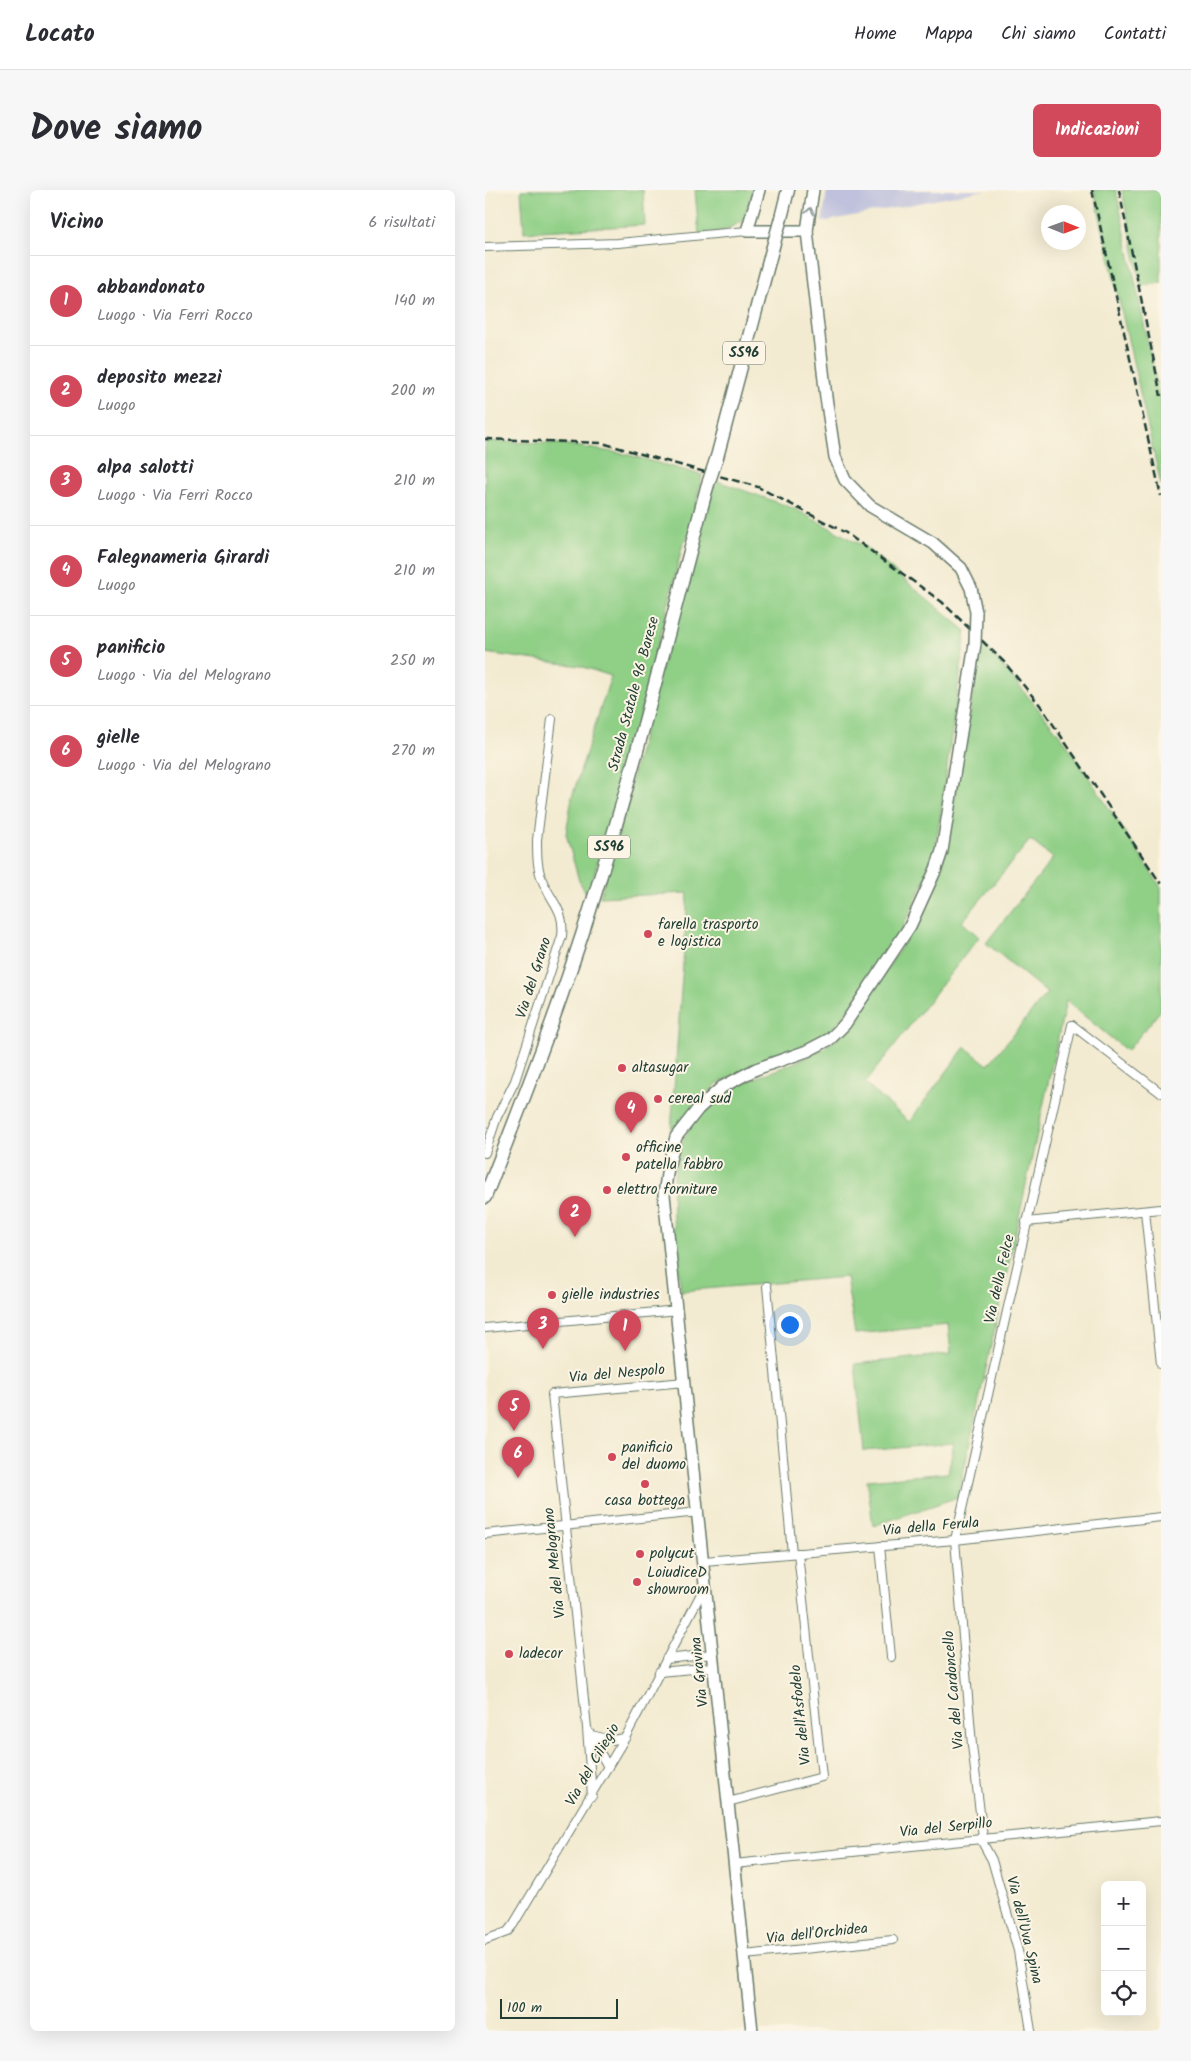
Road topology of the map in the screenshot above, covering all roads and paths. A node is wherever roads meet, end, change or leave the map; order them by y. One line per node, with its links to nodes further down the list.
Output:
1 (759, 190): 4 (main road)
2 (788, 190): 10 (main road, Strada Statale 96 Barese / SS96, bridge)
3 (813, 190): 5 (main road, Via Gravina, one-way to 3)
4 (747, 231): 5 (main road); 6 (street)
5 (807, 231): 15 (main road, Via Gravina, bridge)
6 (485, 247)
7 (552, 719): 9 (street, Via del Grano)
8 (1161, 1093): 13 (street, Via della Felce)
9 (485, 1153)
10 (485, 1198)
11 (1161, 1209): 12 (street)
12 (1145, 1211): 13 (street); 17 (street)
13 (1027, 1222): 24 (street, Via della Felce)
14 (767, 1286): 26 (street, Via dell'Asfodelo)
15 (677, 1310): 16 (street); 18 (main road, Via Gravina)
16 (485, 1328)
17 (1161, 1364)
18 (685, 1382): 19 (street, Via del Nespolo); 20 (main road, Via Gravina)
19 (551, 1394): 22 (street, Via del Melograno)
20 (699, 1512): 22 (street); 27 (main road, Via Gravina)
21 (1161, 1517): 24 (street, Via della Ferula)
22 (565, 1526): 23 (street); 34 (street, Via del Melograno)
23 (485, 1534)
24 (955, 1540): 25 (street, Via della Ferula); 40 (street, Via del Cardoncello)
25 (880, 1546): 26 (street, Via della Ferula); 30 (street)
26 (795, 1553): 27 (street, Via della Ferula); 38 (street, Via dell'Asfodelo)
27 (704, 1561): 28 (main road, Via Gravina)
28 (706, 1585): 29 (main road, Via Gravina); 31 (street, Via del Ciliegio)
29 (713, 1654): 31 (street); 32 (main road, Via Gravina)
30 (891, 1657)
31 (666, 1659): 33 (street, Via del Ciliegio)
32 (714, 1667): 33 (street); 38 (main road, Via Gravina)
33 (659, 1672): 35 (street, Via del Ciliegio)
34 (589, 1731): 35 (street); 36 (street); 37 (street, Via del Melograno)
35 (625, 1738): 36 (street, Via del Ciliegio)
36 (608, 1767): 37 (street, Via del Ciliegio)
37 (592, 1796): 42 (street, Via del Ciliegio)
38 (728, 1802): 41 (main road, Via Gravina)
39 (1161, 1821): 40 (street, Via del Serpillo)
40 (982, 1838): 41 (street, Via del Serpillo); 46 (street, Via dell'Uva Spina)
41 (734, 1864): 44 (main road, Via Gravina)
42 (485, 1940)
43 (893, 1940): 44 (street, Via dell'Orchidea)
44 (745, 1955): 45 (main road, Via Gravina)
45 (753, 2031)
46 (1031, 2031)

